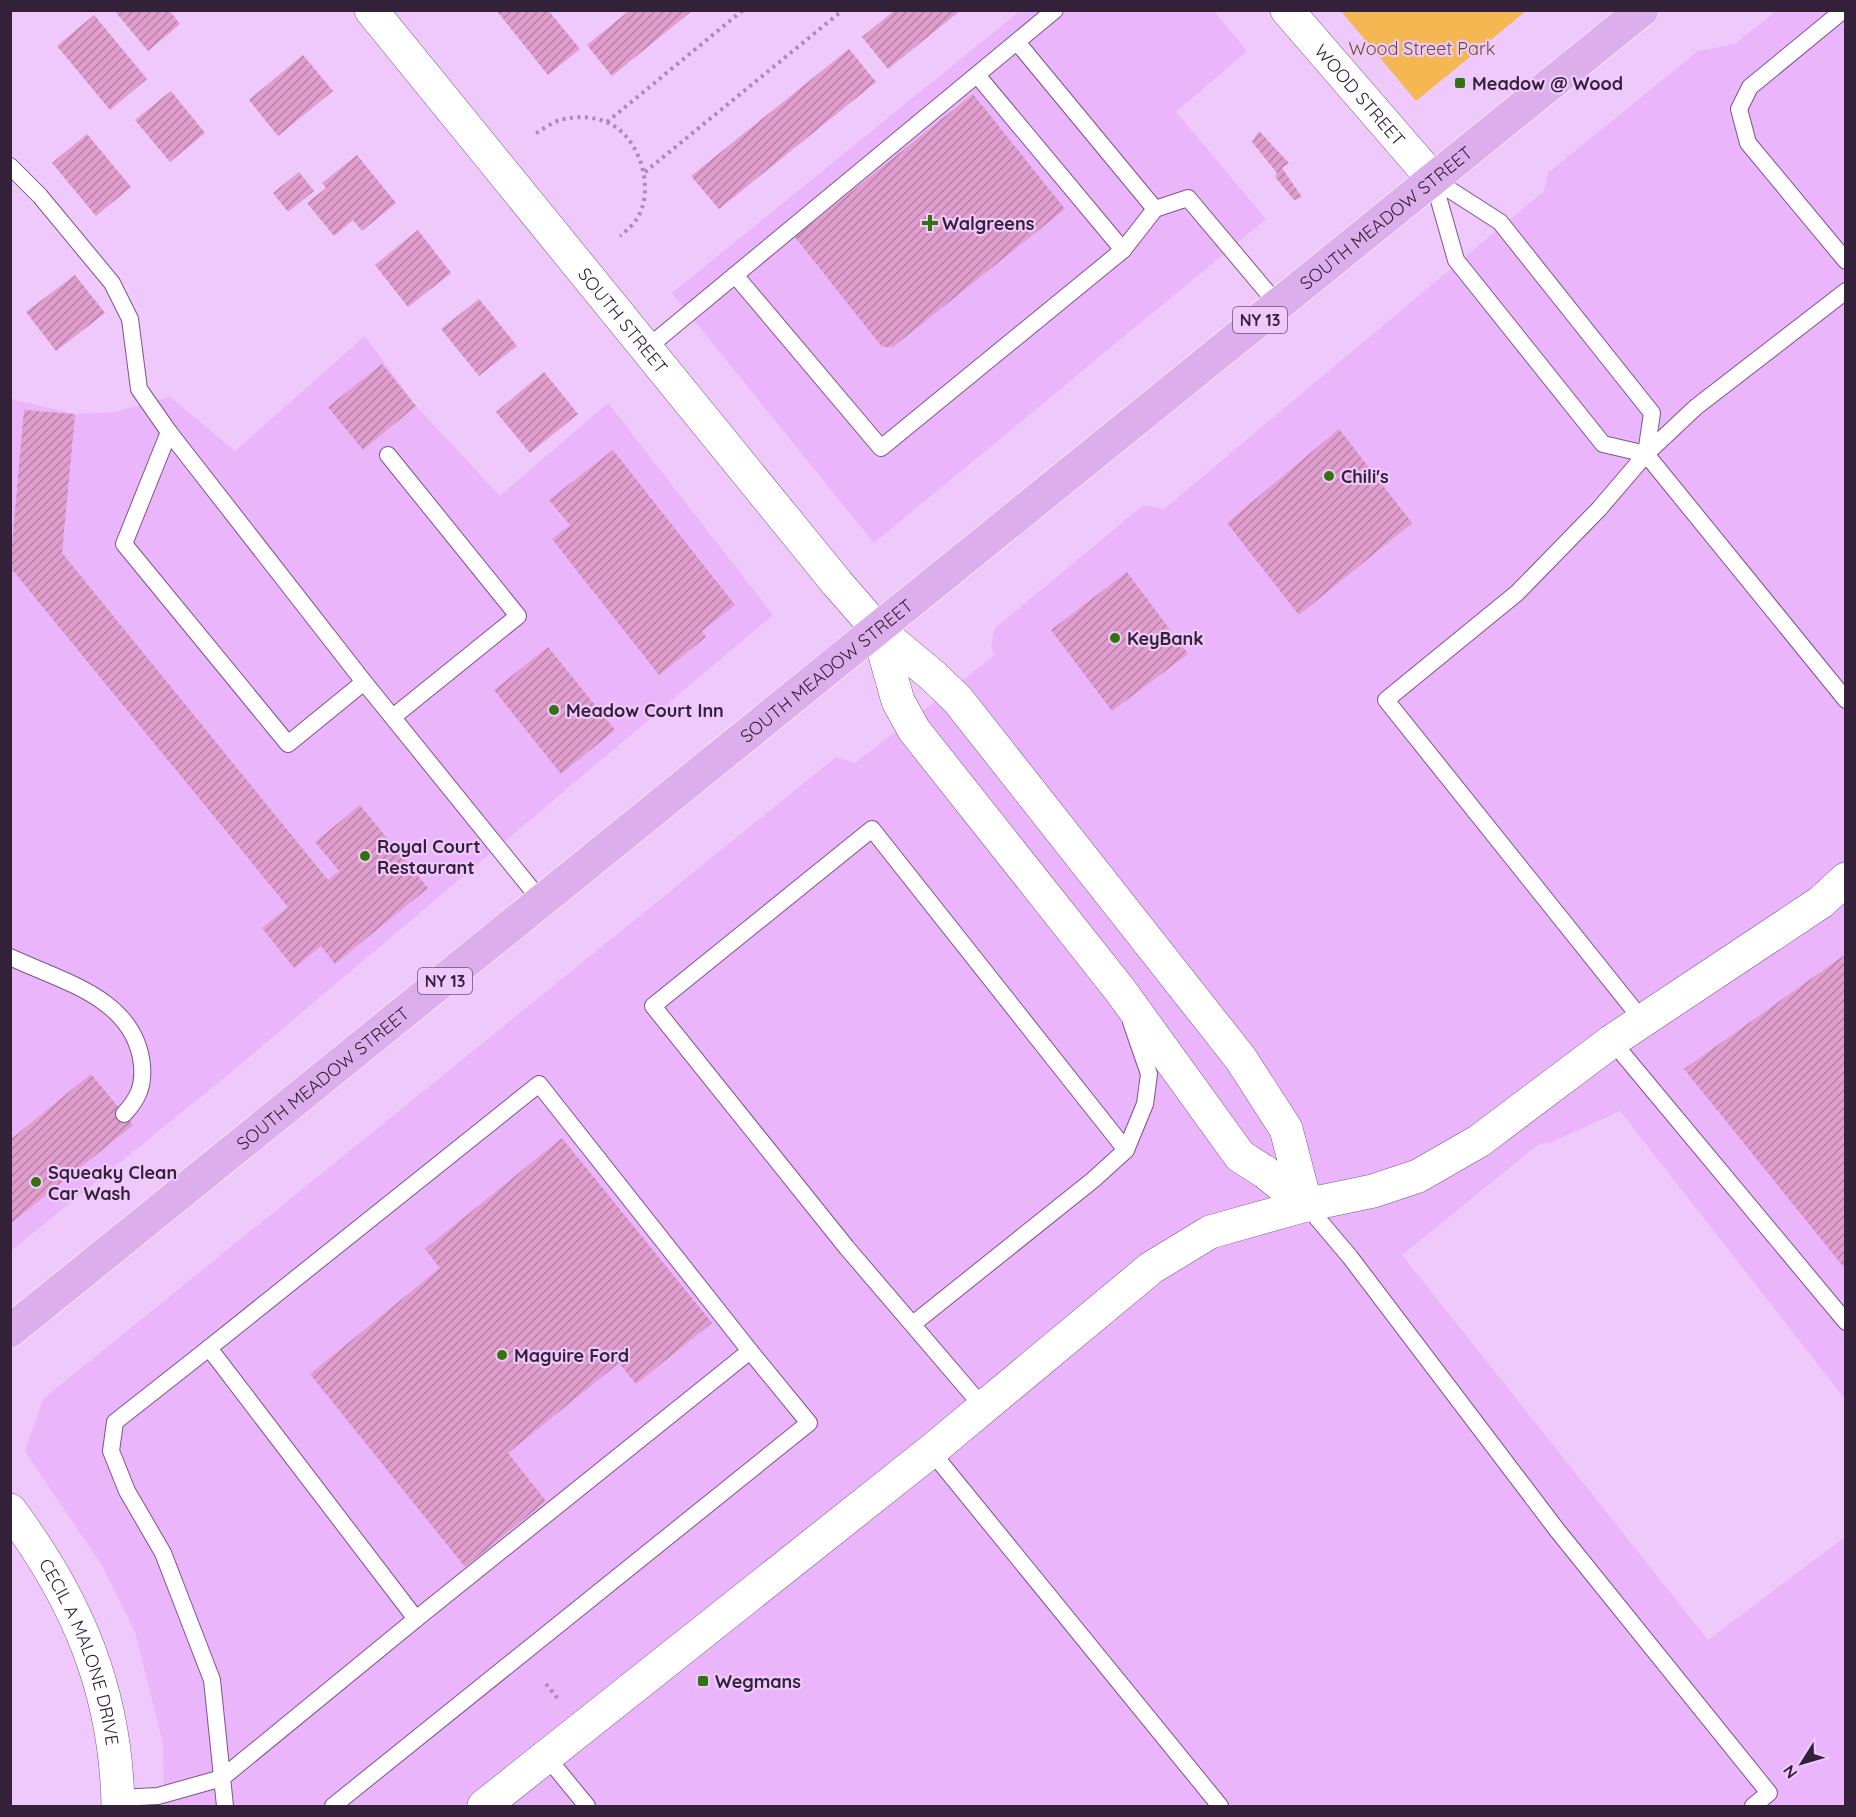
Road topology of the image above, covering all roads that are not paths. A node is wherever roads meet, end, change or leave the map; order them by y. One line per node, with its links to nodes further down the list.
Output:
1 (371, 10): 16 (street, SOUTH STREET)
2 (1055, 10): 6 (lane)
3 (1287, 10): 9 (street, WOOD STREET)
4 (1642, 10): 9 (highway, SOUTH MEADOW STREET / NY 13)
5 (1840, 13): 12 (lane)
6 (1017, 42): 7 (lane); 10 (lane)
7 (977, 75): 11 (lane); 13 (lane)
8 (10, 166): 17 (lane)
9 (1434, 179): 15 (highway, SOUTH MEADOW STREET / NY 13); 18 (lane); 18 (lane)
10 (1155, 208): 11 (lane); 15 (lane)
11 (1123, 250): 13 (lane)
12 (1845, 261)
13 (735, 275): 16 (lane)
14 (1845, 291): 18 (lane)
15 (1278, 305): 20 (highway, SOUTH MEADOW STREET / NY 13)
16 (647, 348): 20 (street, SOUTH STREET)
17 (169, 432): 21 (lane); 21 (lane)
18 (1646, 454): 22 (lane); 28 (lane)
19 (388, 455): 23 (lane)
20 (878, 630): 25 (highway, SOUTH MEADOW STREET / NY 13); 27 (street); 32 (street, SOUTH STREET)
21 (364, 682): 23 (lane)
22 (1845, 700)
23 (393, 717): 25 (lane)
24 (1845, 879): 28 (street)
25 (542, 902): 35 (highway, SOUTH MEADOW STREET / NY 13)
26 (10, 957): 30 (lane)
27 (1120, 990): 31 (lane); 32 (street)
28 (1643, 1021): 29 (street)
29 (1612, 1041): 32 (street); 33 (lane)
30 (124, 1114)
31 (1126, 1150): 34 (lane); 34 (lane)
32 (1306, 1205): 38 (street); 50 (lane)
33 (1845, 1322)
34 (913, 1324): 38 (lane)
35 (10, 1331)
36 (209, 1348): 37 (lane); 41 (lane); 43 (lane)
37 (750, 1351): 41 (lane); 46 (lane)
38 (983, 1407): 39 (street)
39 (931, 1450): 42 (street); 49 (lane)
40 (10, 1510): 44 (street, CECIL A MALONE DRIVE)
41 (417, 1619): 43 (lane)
42 (546, 1756): 47 (street); 48 (lane)
43 (222, 1778): 44 (lane); 45 (lane)
44 (118, 1802)
45 (225, 1806)
46 (333, 1806)
47 (484, 1806)
48 (587, 1806)
49 (1220, 1806)
50 (1753, 1806)

